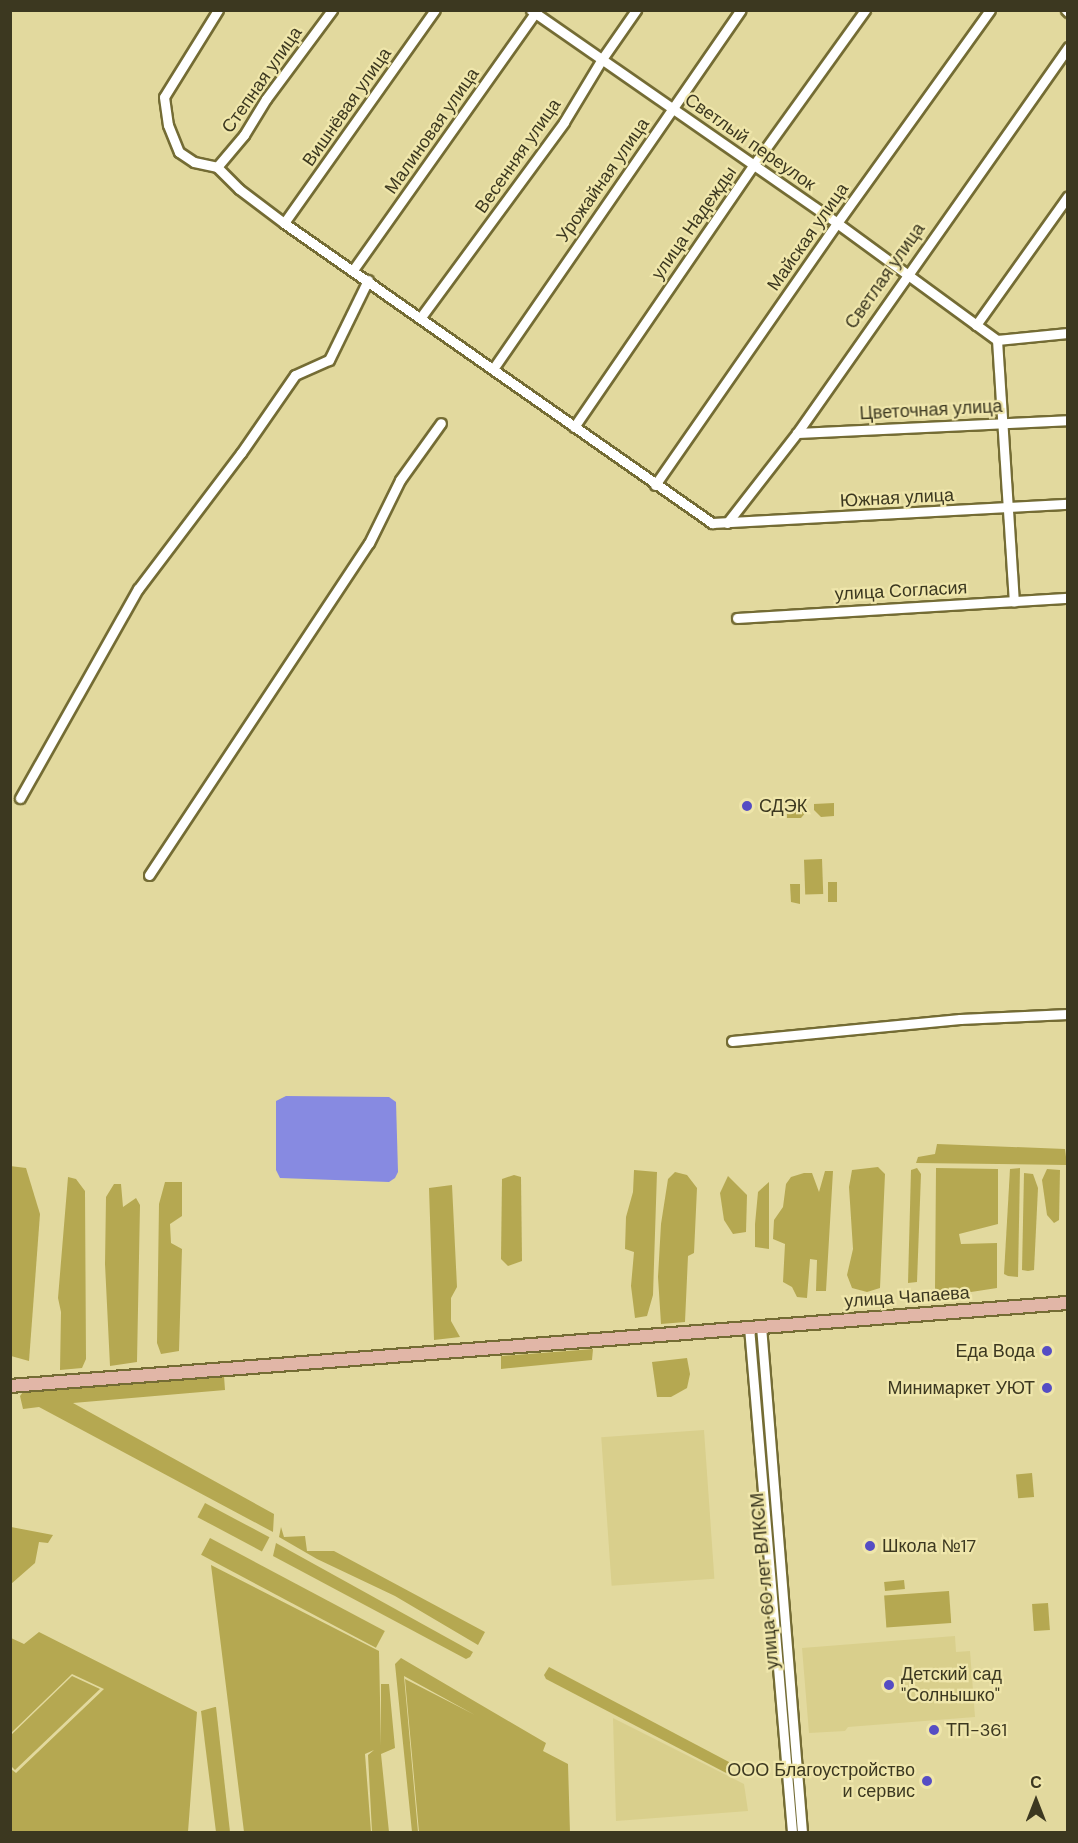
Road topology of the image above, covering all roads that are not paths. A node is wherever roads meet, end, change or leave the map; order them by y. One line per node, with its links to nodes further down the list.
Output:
1 (218, 10): 13 (street)
2 (332, 10): 13 (street, Степная улица)
3 (435, 10): 15 (street, Вишнёвая улица)
4 (636, 10): 10 (street, Весенняя улица)
5 (741, 10): 11 (street, Урожайная улица)
6 (866, 10): 12 (street, улица Надежды)
7 (990, 10): 16 (street, Майская улица)
8 (534, 11): 10 (street, Светлый переулок); 17 (street, Малиновая улица)
9 (1068, 47): 18 (street, Светлая улица)
10 (602, 59): 11 (street, Светлый переулок); 20 (street, Весенняя улица)
11 (673, 109): 12 (street, Светлый переулок); 24 (street, Урожайная улица)
12 (753, 166): 16 (street, Светлый переулок); 28 (street, улица Надежды)
13 (217, 167): 15 (street, Южная улица)
14 (1068, 196): 21 (street)
15 (284, 223): 17 (street, Южная улица)
16 (837, 223): 18 (street, Светлый переулок); 30 (street, Майская улица)
17 (353, 270): 19 (street, Южная улица)
18 (906, 276): 21 (street, Светлый переулок); 29 (street, Светлая улица)
19 (368, 280): 20 (street, Южная улица); 37 (street)
20 (421, 317): 24 (street, Южная улица)
21 (976, 325): 23 (street, Светлый переулок)
22 (1068, 333): 23 (street)
23 (997, 340): 27 (street)
24 (492, 369): 28 (street, Южная улица)
25 (1068, 420): 27 (street, Цветочная улица)
26 (441, 423): 38 (street)
27 (1002, 424): 29 (street, Цветочная улица); 32 (street)
28 (574, 428): 30 (street, Южная улица)
29 (797, 433): 33 (street, Светлая улица)
30 (655, 485): 33 (street, Южная улица)
31 (1068, 504): 32 (street, Южная улица)
32 (1009, 507): 33 (street, Южная улица); 35 (street)
33 (728, 523)
34 (1068, 598): 35 (street, улица Согласия)
35 (1014, 601): 36 (street, улица Согласия)
36 (737, 618)
37 (20, 798)
38 (149, 875)
39 (1068, 1014): 40 (street)
40 (732, 1041)
41 (1068, 1303): 42 (main road, улица Чапаева)
42 (755, 1326): 43 (main road, улица Чапаева); 44 (street, улица 60 лет ВЛКСМ); 45 (street, улица 60 лет ВЛКСМ)
43 (13, 1385)
44 (792, 1833)
45 (802, 1833)

